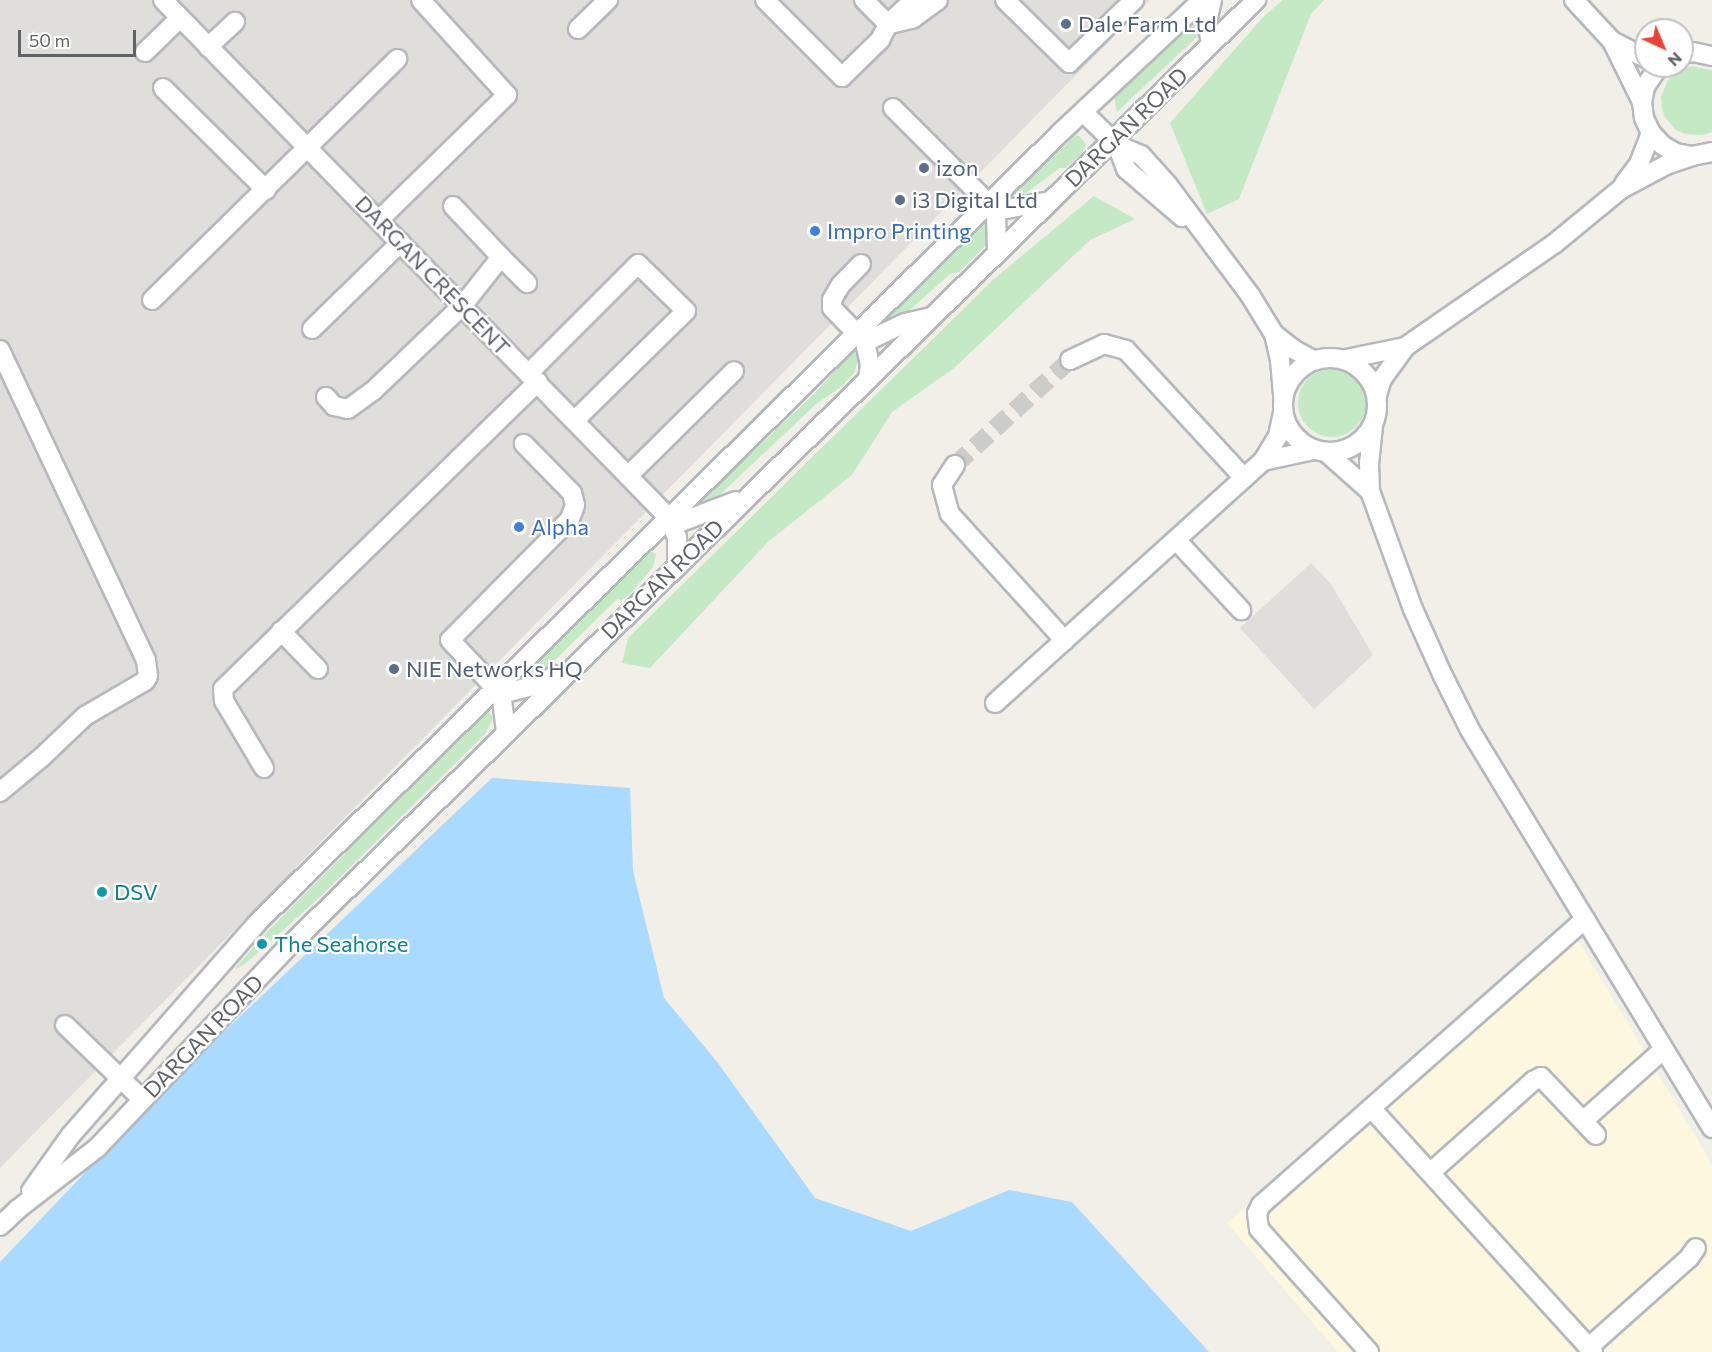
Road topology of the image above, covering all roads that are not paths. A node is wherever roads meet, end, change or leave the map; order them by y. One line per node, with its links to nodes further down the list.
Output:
1 (163, 0): 14 (street, DARGAN CRESCENT)
2 (421, 0): 40 (street)
3 (608, 0): 17 (street)
4 (765, 0): 16 (street)
5 (864, 0): 16 (street)
6 (914, 0): 16 (street)
7 (938, 0): 16 (street)
8 (1005, 0): 9 (street)
9 (1134, 0)
10 (1202, 0): 30 (street, DARGAN ROAD)
11 (1212, 0): 19 (street)
12 (1256, 0): 19 (street, DARGAN ROAD)
13 (1574, 0): 18 (street)
14 (180, 18): 20 (street, DARGAN CRESCENT); 21 (street)
15 (235, 22): 20 (street)
16 (888, 24)
17 (578, 29)
18 (1612, 41): 22 (street); 28 (street)
19 (1211, 44): 32 (street, DARGAN ROAD)
20 (208, 47): 33 (street, DARGAN CRESCENT)
21 (145, 52)
22 (1634, 52)
23 (1694, 52): 24 (street)
24 (1712, 56)
25 (397, 59): 33 (street)
26 (1651, 78): 28 (street)
27 (163, 88): 36 (street)
28 (1642, 102): 31 (street)
29 (893, 108): 39 (street)
30 (1083, 112): 32 (street); 39 (street, DARGAN ROAD)
31 (1651, 133): 34 (street); 35 (street)
32 (1114, 142): 37 (street, DARGAN ROAD); 50 (street)
33 (308, 149): 36 (street); 40 (street, DARGAN CRESCENT)
34 (1706, 154): 35 (street)
35 (1621, 189): 52 (street)
36 (266, 190): 46 (street)
37 (1050, 201): 39 (street); 42 (street, DARGAN ROAD)
38 (453, 206): 43 (street)
39 (992, 208): 42 (street); 51 (street, DARGAN ROAD)
40 (380, 220): 41 (street, DARGAN CRESCENT)
41 (401, 242): 47 (street, DARGAN CRESCENT); 49 (street)
42 (997, 253): 48 (street, DARGAN ROAD)
43 (501, 257): 45 (street); 47 (street)
44 (861, 264): 51 (street)
45 (527, 283)
46 (152, 300)
47 (463, 305): 58 (street, DARGAN CRESCENT); 61 (street)
48 (933, 316): 51 (street); 59 (street, DARGAN ROAD)
49 (312, 329)
50 (1274, 334): 56 (street); 62 (street)
51 (861, 338): 59 (street); 73 (street, DARGAN ROAD)
52 (1405, 347): 54 (street); 60 (street)
53 (0, 350): 85 (street)
54 (1346, 359): 56 (street); 60 (street)
55 (1070, 360): 70 (street)
56 (1313, 360): 62 (street)
57 (734, 371): 69 (street)
58 (533, 378): 63 (street, DARGAN CRESCENT); 63 (street); 77 (street)
59 (868, 380): 72 (street, DARGAN ROAD)
60 (1377, 395): 64 (street)
61 (326, 397)
62 (1283, 404): 66 (street); 67 (street)
63 (574, 420): 69 (street, DARGAN CRESCENT)
64 (1373, 426): 66 (street); 71 (street)
65 (524, 444): 81 (street)
66 (1320, 451): 67 (street); 71 (street)
67 (1263, 460): 70 (street)
68 (955, 465): 78 (street)
69 (628, 476): 73 (street, DARGAN CRESCENT)
70 (1244, 478): 74 (street)
71 (1370, 491): 86 (street)
72 (747, 497): 73 (street); 75 (street, DARGAN ROAD)
73 (671, 521): 75 (street); 81 (street, DARGAN ROAD)
74 (1176, 540): 76 (street); 78 (street)
75 (677, 564): 79 (street, DARGAN ROAD)
76 (1241, 610)
77 (281, 631): 80 (street); 84 (street)
78 (1065, 641): 82 (street)
79 (574, 665): 81 (street); 83 (street, DARGAN ROAD)
80 (318, 669)
81 (498, 690): 83 (street); 89 (street, DARGAN ROAD)
82 (995, 703)
83 (506, 732): 90 (street, DARGAN ROAD)
84 (264, 768)
85 (0, 792)
86 (1585, 919): 88 (street); 91 (street)
87 (65, 1025): 89 (street)
88 (1664, 1049): 92 (street); 93 (street)
89 (121, 1079): 90 (street); 96 (street, DARGAN ROAD)
90 (143, 1100): 96 (street, DARGAN ROAD)
91 (1371, 1108): 95 (street); 100 (street)
92 (1577, 1114): 94 (street); 95 (street)
93 (1712, 1128)
94 (1596, 1135)
95 (1431, 1172): 99 (street)
96 (18, 1209): 97 (street, DARGAN ROAD)
97 (0, 1226)
98 (1696, 1248): 99 (street)
99 (1591, 1350)
100 (1369, 1352)

